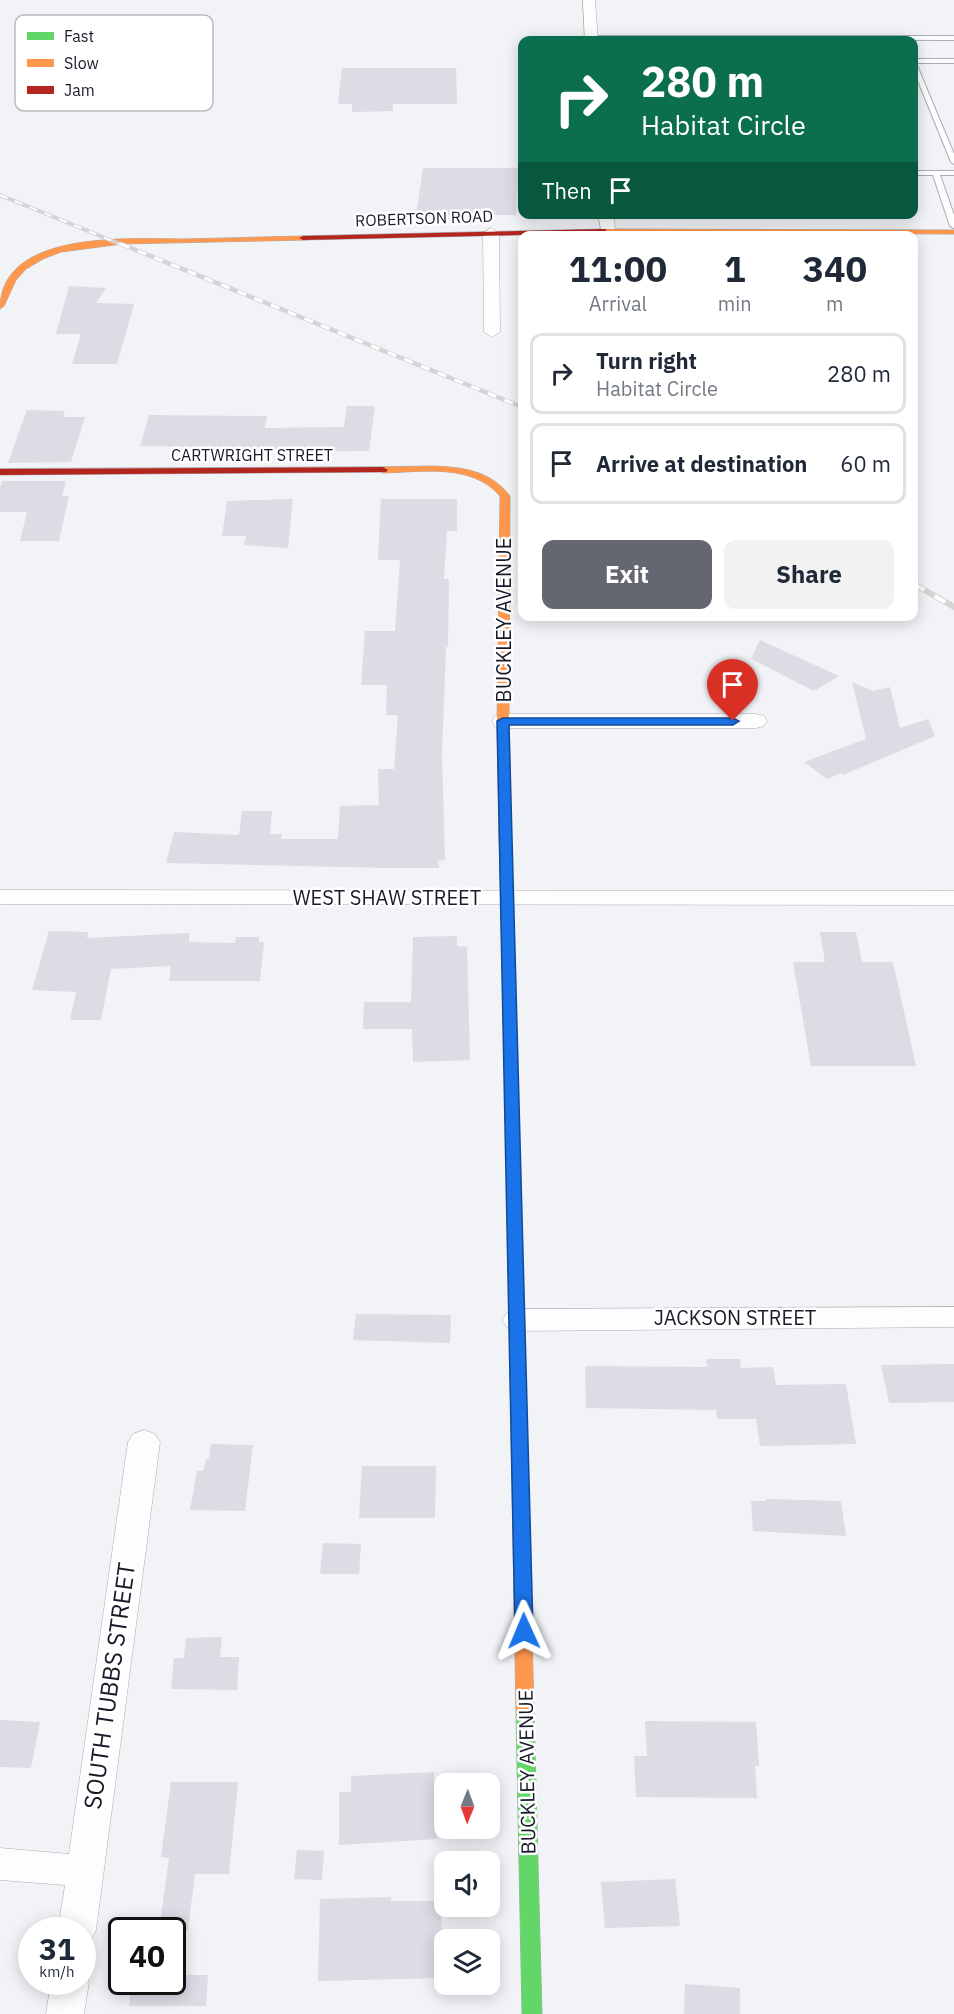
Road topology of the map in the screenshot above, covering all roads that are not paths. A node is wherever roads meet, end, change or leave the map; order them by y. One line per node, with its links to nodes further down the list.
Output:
1 (589, 0): 2 (street)
2 (592, 36)
3 (918, 38): 4 (lane)
4 (954, 38)
5 (954, 61): 6 (lane)
6 (918, 63)
7 (918, 73): 8 (lane)
8 (954, 162)
9 (918, 173): 10 (lane)
10 (936, 173): 11 (lane); 12 (lane)
11 (954, 173)
12 (942, 190): 13 (lane); 14 (lane)
13 (954, 190)
14 (952, 212): 16 (lane)
15 (606, 219): 17 (street)
16 (954, 226)
17 (607, 231)
18 (918, 232): 19 (street, ROBERTSON ROAD)
19 (954, 232)
20 (491, 233): 21 (street, ROBERTSON ROAD); 22 (street, ROBERTSON ROAD); 23 (street)
21 (518, 233)
22 (0, 306)
23 (492, 332)
24 (0, 472): 25 (street, CARTWRIGHT STREET)
25 (501, 487): 26 (street, BUCKLEY AVENUE)
26 (503, 721): 27 (street); 30 (street, BUCKLEY AVENUE)
27 (756, 721)
28 (0, 897): 30 (street, WEST SHAW STREET)
29 (954, 898): 30 (street, WEST SHAW STREET)
30 (506, 899): 32 (street, BUCKLEY AVENUE)
31 (954, 1317): 32 (street, JACKSON STREET)
32 (517, 1320): 39 (street, BUCKLEY AVENUE)
33 (144, 1442): 35 (street, SOUTH TUBBS STREET)
34 (0, 1864): 35 (street)
35 (85, 1871): 36 (street, SOUTH TUBBS STREET)
36 (79, 1917)
37 (68, 1995): 38 (street)
38 (65, 2014)
39 (532, 2014)

